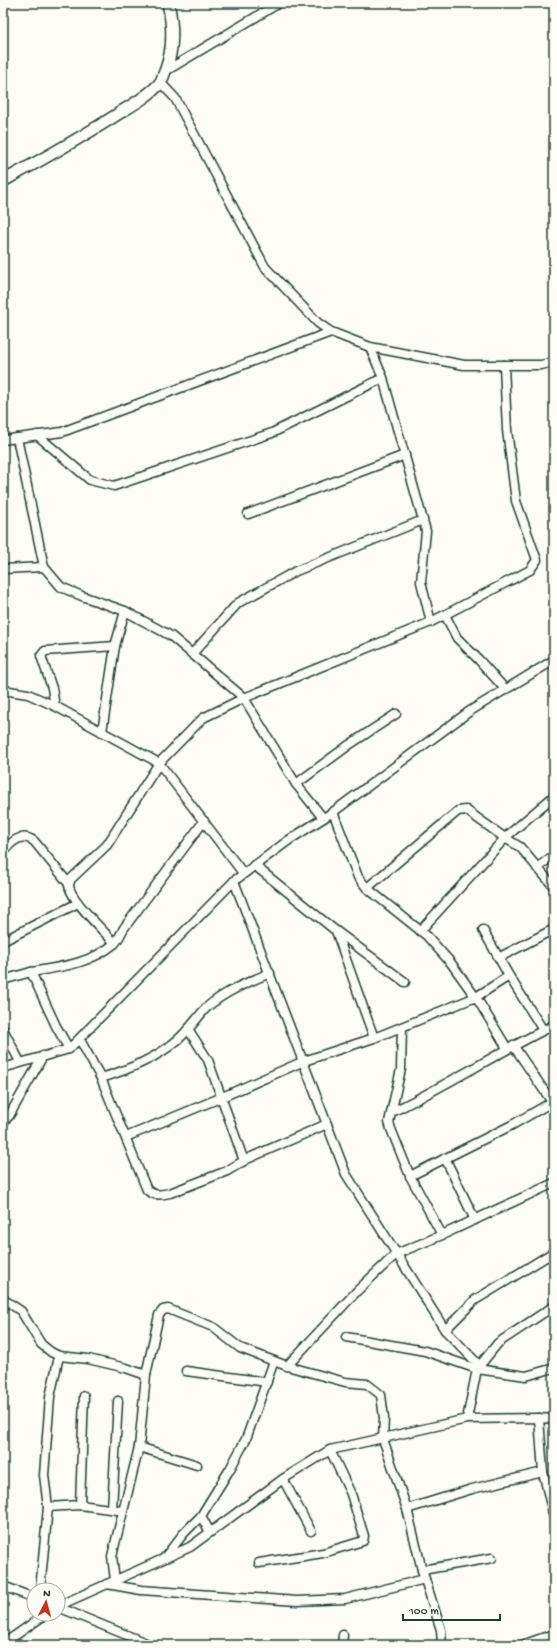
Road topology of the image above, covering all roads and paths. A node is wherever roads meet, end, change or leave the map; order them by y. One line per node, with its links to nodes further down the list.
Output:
1 (168, 3): 3 (street)
2 (279, 3): 3 (street)
3 (162, 77): 4 (street); 5 (street)
4 (3, 181)
5 (331, 332): 6 (street); 10 (street)
6 (370, 347): 8 (street); 9 (street)
7 (554, 362): 8 (street)
8 (504, 365): 19 (street)
9 (383, 378): 10 (street); 13 (street)
10 (37, 435): 11 (street)
11 (17, 438): 12 (street); 16 (street)
12 (3, 440)
13 (405, 455): 14 (street); 15 (street)
14 (248, 514)
15 (423, 520): 20 (street); 22 (street)
16 (44, 567): 17 (street); 18 (street)
17 (3, 569)
18 (125, 611): 21 (street); 22 (street)
19 (445, 615): 20 (street); 24 (street)
20 (431, 622): 26 (street)
21 (115, 646): 27 (street); 29 (street)
22 (192, 654): 26 (street)
23 (554, 660): 24 (street)
24 (505, 689): 33 (street)
25 (3, 690): 27 (street)
26 (244, 698): 30 (street); 31 (street)
27 (55, 706): 29 (street)
28 (396, 714): 31 (street)
29 (102, 732): 30 (street)
30 (159, 763): 35 (street); 43 (street)
31 (296, 784): 34 (street)
32 (554, 796): 36 (street)
33 (333, 812): 34 (street); 45 (street)
34 (323, 818): 39 (street)
35 (204, 821): 41 (street); 52 (street)
36 (505, 838): 40 (street); 45 (street); 50 (street)
37 (3, 852): 43 (street)
38 (554, 854): 40 (street)
39 (254, 865): 41 (street); 49 (street)
40 (538, 868): 44 (street)
41 (243, 873): 42 (street)
42 (234, 881): 55 (street); 66 (street)
43 (68, 884): 46 (street)
44 (554, 887)
45 (367, 888): 50 (street)
46 (78, 903): 51 (street); 52 (street)
47 (554, 929): 53 (street)
48 (483, 930): 53 (street)
49 (336, 931): 58 (street); 65 (street)
50 (420, 931): 59 (street)
51 (3, 941)
52 (115, 943): 54 (street)
53 (500, 958): 56 (street)
54 (31, 972): 57 (street); 68 (street)
55 (270, 972): 63 (street); 70 (street)
56 (509, 976): 59 (street); 64 (street)
57 (3, 980)
58 (405, 982)
59 (476, 997): 61 (street); 67 (street)
60 (554, 1025): 64 (street)
61 (402, 1027): 65 (street); 76 (street)
62 (3, 1029): 71 (street)
63 (188, 1029): 73 (street); 74 (street)
64 (543, 1030): 67 (street)
65 (374, 1038): 70 (street)
66 (80, 1040): 68 (street); 73 (street)
67 (510, 1046): 75 (street); 76 (street)
68 (69, 1049): 69 (street)
69 (43, 1056): 71 (street); 77 (street)
70 (304, 1061): 74 (street); 78 (street)
71 (20, 1062): 72 (street)
72 (3, 1068)
73 (101, 1078): 79 (street)
74 (220, 1098): 79 (street); 81 (street)
75 (552, 1099): 80 (street)
76 (392, 1112): 82 (street)
77 (3, 1122)
78 (327, 1124): 81 (street); 87 (street)
79 (126, 1137): 81 (street)
80 (445, 1158): 82 (street); 84 (street)
81 (244, 1161)
82 (410, 1176): 85 (street)
83 (554, 1183): 84 (street)
84 (475, 1220): 85 (street)
85 (442, 1235): 87 (street)
86 (554, 1252): 90 (street)
87 (396, 1254): 90 (street); 94 (street)
88 (3, 1299): 92 (street)
89 (554, 1306): 95 (street)
90 (445, 1330): 95 (street)
91 (346, 1337): 95 (street)
92 (59, 1356): 98 (street); 112 (street)
93 (274, 1361): 94 (street); 98 (street); 99 (street)
94 (287, 1366): 105 (street)
95 (478, 1367): 96 (street); 103 (street)
96 (554, 1368)
97 (186, 1371): 99 (street)
98 (146, 1375): 106 (street)
99 (267, 1382): 116 (street)
100 (84, 1396): 111 (street)
101 (118, 1401): 113 (street)
102 (539, 1418): 103 (street); 104 (street); 109 (street)
103 (467, 1419): 105 (street)
104 (554, 1420)
105 (383, 1439): 107 (street); 114 (street)
106 (139, 1447): 108 (street); 115 (street)
107 (330, 1450): 110 (street); 122 (street)
108 (197, 1465)
109 (544, 1472): 114 (street); 117 (street)
110 (283, 1479): 118 (street); 119 (street)
111 (80, 1504): 112 (street); 113 (street)
112 (48, 1508): 126 (street)
113 (112, 1509): 115 (street)
114 (407, 1509): 123 (street)
115 (122, 1510): 125 (street)
116 (201, 1516): 119 (street); 120 (street)
117 (554, 1518)
118 (311, 1531)
119 (210, 1532): 120 (street)
120 (165, 1557): 125 (street)
121 (492, 1558): 123 (street)
122 (259, 1563)
123 (422, 1570): 124 (street)
124 (425, 1579): 127 (street); 138 (street)
125 (115, 1580): 127 (street)
126 (41, 1582)
127 (107, 1584): 130 (street)
128 (3, 1586): 129 (street)
129 (26, 1595)
130 (66, 1603)
131 (66, 1610): 136 (street)
132 (35, 1622): 135 (street)
133 (554, 1634): 139 (street)
134 (343, 1635): 137 (street)
135 (3, 1644)
136 (151, 1645)
137 (342, 1645)
138 (442, 1645)
139 (522, 1645)

